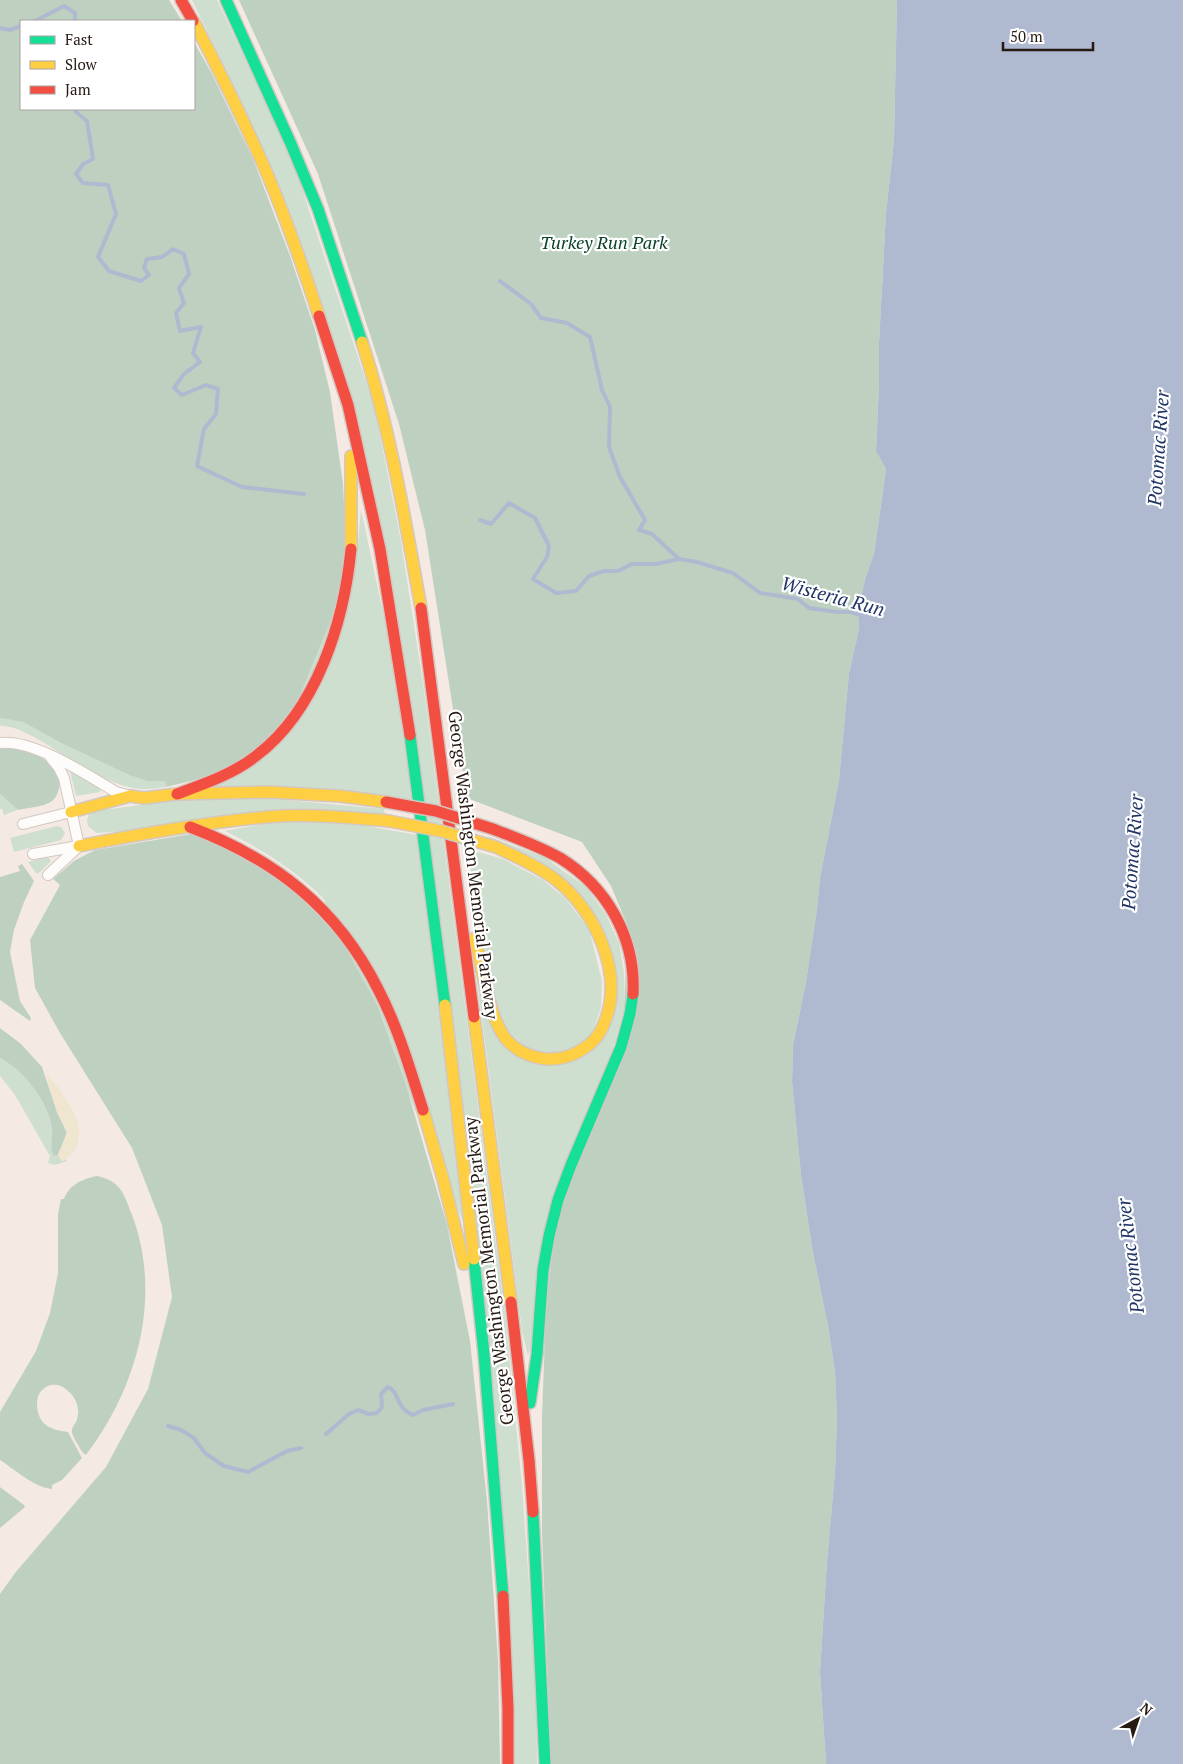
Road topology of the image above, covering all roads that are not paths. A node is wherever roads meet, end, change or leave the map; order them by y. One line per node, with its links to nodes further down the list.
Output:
1 (181, 0): 3 (highway, George Washington Memorial Parkway)
2 (226, 0): 15 (highway, George Washington Memorial Parkway)
3 (193, 20)
4 (195, 24): 5 (highway, George Washington Memorial Parkway)
5 (348, 405): 8 (highway); 17 (highway, George Washington Memorial Parkway)
6 (0, 743): 7 (street)
7 (49, 755): 9 (street); 10 (street)
8 (177, 794): 9 (highway); 18 (highway, bridge)
9 (130, 796): 10 (highway)
10 (71, 812): 11 (street); 13 (street)
11 (23, 824)
12 (190, 827): 13 (highway); 15 (highway, bridge); 17 (highway)
13 (79, 846): 14 (street); 16 (street)
14 (33, 854)
15 (454, 858): 18 (highway, George Washington Memorial Parkway)
16 (48, 875)
17 (484, 1354): 19 (highway, George Washington Memorial Parkway)
18 (525, 1424): 20 (highway, George Washington Memorial Parkway)
19 (508, 1764)
20 (545, 1764)

